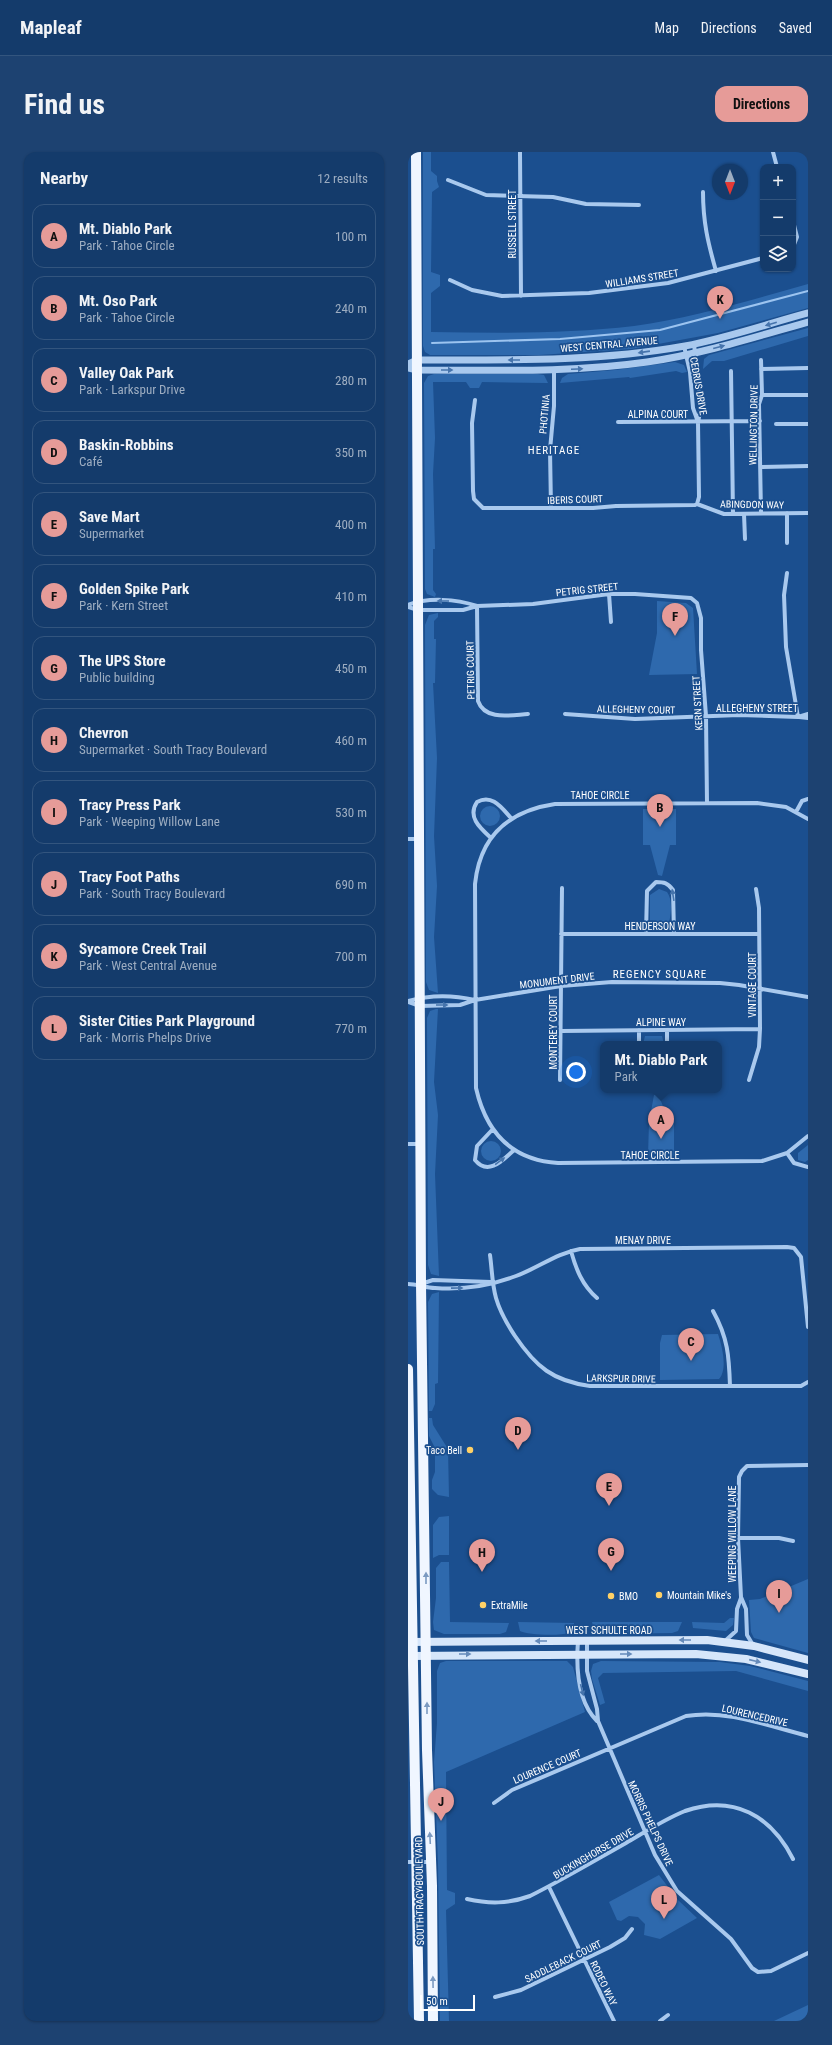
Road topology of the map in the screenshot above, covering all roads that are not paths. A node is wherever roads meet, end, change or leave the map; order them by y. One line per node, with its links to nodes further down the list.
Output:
1 (416, 152): 20 (main road, SOUTH TRACY BOULEVARD)
2 (520, 152): 7 (street, RUSSELL STREET)
3 (773, 152): 4 (street)
4 (776, 164)
5 (448, 180): 7 (street)
6 (703, 192): 10 (street)
7 (520, 196): 8 (street); 12 (street, RUSSELL STREET)
8 (639, 206)
9 (760, 259): 10 (street, WILLIAMS STREET)
10 (716, 271): 12 (street, WILLIAMS STREET)
11 (450, 280): 12 (street, WILLIAMS STREET)
12 (521, 296)
13 (808, 313): 15 (street, WEST CENTRAL AVENUE, one-way to 15)
14 (808, 322): 17 (street, WEST CENTRAL AVENUE, one-way to 14)
15 (694, 344): 16 (street, WEST CENTRAL AVENUE); 17 (street, CEDRUS DRIVE)
16 (684, 346): 18 (street, CEDRUS DRIVE); 20 (street, WEST CENTRAL AVENUE, one-way to 20)
17 (695, 354): 18 (street, WEST CENTRAL AVENUE); 31 (street, CEDRUS DRIVE)
18 (686, 355): 23 (street, WEST CENTRAL AVENUE, one-way to 18); 31 (street, CEDRUS DRIVE)
19 (761, 360): 22 (street, WELLINGTON DRIVE)
20 (412, 366): 23 (street, WEST CENTRAL AVENUE, one-way to 23); 48 (main road, SOUTH TRACY BOULEVARD)
21 (808, 368): 22 (street)
22 (761, 369): 25 (street, WELLINGTON DRIVE)
23 (554, 370): 37 (street, PHOTINIA)
24 (731, 371): 28 (street)
25 (762, 395): 26 (street); 29 (street, WELLINGTON DRIVE)
26 (808, 395)
27 (475, 400): 37 (street, IBERIS COURT)
28 (732, 421): 29 (street, ALPINA COURT); 31 (street, ALPINA COURT); 41 (street)
29 (760, 421): 35 (street, WELLINGTON DRIVE)
30 (618, 422): 31 (street, ALPINA COURT)
31 (698, 422): 36 (street)
32 (776, 424): 33 (street)
33 (808, 424)
34 (808, 466): 35 (street)
35 (760, 467): 38 (street, WELLINGTON DRIVE)
36 (697, 504): 37 (street, IBERIS COURT); 41 (street, ABINGDON WAY)
37 (551, 508)
38 (761, 513): 39 (street, ABINGDON WAY); 42 (street, ABINGDON WAY)
39 (787, 513): 40 (street, ABINGDON WAY); 44 (street)
40 (808, 513)
41 (733, 514): 42 (street, ABINGDON WAY)
42 (744, 514): 43 (street)
43 (744, 539)
44 (787, 543)
45 (787, 573): 55 (street)
46 (608, 594): 47 (street, PETRIG STREET); 49 (street, PETRIG STREET); 50 (street)
47 (697, 603): 54 (street, KERN STREET)
48 (413, 606): 49 (street, PETRIG STREET); 49 (street, PETRIG STREET, one-way to 48); 64 (main road, SOUTH TRACY BOULEVARD)
49 (477, 606): 51 (street, PETRIG COURT)
50 (611, 622)
51 (528, 714)
52 (565, 714): 54 (street, ALLEGHENY COURT)
53 (808, 714): 55 (street, ALLEGHENY STREET)
54 (706, 716): 55 (street, ALLEGHENY STREET); 58 (street, KERN STREET)
55 (798, 717): 56 (street)
56 (808, 718)
57 (808, 799): 59 (street)
58 (707, 803): 59 (street, TAHOE CIRCLE); 60 (street, TAHOE CIRCLE)
59 (796, 812): 61 (street, TAHOE CIRCLE)
60 (511, 818): 62 (street, TAHOE CIRCLE); 62 (street)
61 (808, 819)
62 (491, 838): 74 (street, TAHOE CIRCLE)
63 (408, 839): 64 (street)
64 (419, 839): 76 (main road, SOUTH TRACY BOULEVARD)
65 (562, 888): 67 (street, MONTEREY COURT)
66 (756, 889): 70 (street, VINTAGE COURT)
67 (561, 934): 68 (street, HENDERSON WAY); 71 (street, MONTEREY COURT)
68 (646, 934): 69 (street, HENDERSON WAY); 69 (street, one-way to 68)
69 (674, 934): 70 (street, HENDERSON WAY)
70 (759, 934): 72 (street, VINTAGE COURT)
71 (561, 986): 72 (street, MONUMENT DRIVE); 74 (street, MONUMENT DRIVE); 80 (street, MONTEREY COURT)
72 (760, 988): 73 (street, MONUMENT DRIVE); 77 (street, VINTAGE COURT)
73 (808, 997)
74 (475, 1000): 76 (street, MONUMENT DRIVE); 76 (street, MONUMENT DRIVE, one-way to 74); 85 (street, TAHOE CIRCLE)
75 (408, 1002): 76 (street, MONUMENT DRIVE); 76 (street, MONUMENT DRIVE)
76 (420, 1002): 88 (main road, SOUTH TRACY BOULEVARD)
77 (760, 1029): 79 (street, ALPINE WAY); 84 (street, VINTAGE COURT)
78 (639, 1030): 79 (street, ALPINE WAY); 80 (street, ALPINE WAY); 81 (street)
79 (667, 1030): 82 (street)
80 (562, 1031): 83 (street, MONTEREY COURT)
81 (639, 1041)
82 (667, 1041)
83 (560, 1080)
84 (749, 1080)
85 (492, 1130): 89 (street, TAHOE CIRCLE); 89 (street, one-way to 89)
86 (808, 1136): 90 (street, TAHOE CIRCLE)
87 (408, 1144): 88 (street)
88 (420, 1144): 96 (main road, SOUTH TRACY BOULEVARD)
89 (514, 1150): 90 (street, TAHOE CIRCLE)
90 (787, 1153): 91 (street)
91 (808, 1167)
92 (571, 1251): 94 (street, MENAY DRIVE); 97 (street); 99 (street, MENAY DRIVE)
93 (490, 1255): 94 (street, LARKSPUR DRIVE)
94 (494, 1282): 96 (street, MENAY DRIVE); 96 (street, MENAY DRIVE, one-way to 94); 103 (street, LARKSPUR DRIVE)
95 (408, 1284): 96 (street)
96 (421, 1284): 108 (main road, SOUTH TRACY BOULEVARD, one-way to 96)
97 (597, 1298)
98 (713, 1311): 103 (street)
99 (808, 1321): 100 (street)
100 (808, 1327)
101 (408, 1369): 111 (main road, SOUTH TRACY BOULEVARD)
102 (808, 1382): 103 (street, LARKSPUR DRIVE)
103 (730, 1386)
104 (808, 1464): 105 (street, WEEPING WILLOW LANE)
105 (738, 1538): 106 (street); 107 (street, WEEPING WILLOW LANE)
106 (793, 1541)
107 (741, 1597): 112 (street, WEEPING WILLOW LANE); 113 (street, WEEPING WILLOW LANE)
108 (426, 1641): 109 (main road, WEST SCHULTE ROAD, one-way to 108); 111 (main road, WEST SCHULTE ROAD); 116 (main road, SOUTH TRACY BOULEVARD)
109 (578, 1641): 110 (main road, WEST SCHULTE ROAD); 114 (street, MORRIS PHELPS DRIVE)
110 (588, 1641): 112 (main road, WEST SCHULTE ROAD, one-way to 110); 115 (street, MORRIS PHELPS DRIVE)
111 (410, 1642): 117 (main road, SOUTH TRACY BOULEVARD)
112 (724, 1642): 113 (main road, WEST SCHULTE ROAD)
113 (754, 1646): 118 (main road, WEST SCHULTE ROAD)
114 (577, 1654): 115 (main road); 116 (main road, one-way to 114); 120 (street, MORRIS PHELPS DRIVE, one-way to 120)
115 (587, 1654): 119 (main road, one-way to 119); 120 (street, MORRIS PHELPS DRIVE)
116 (426, 1655): 117 (main road); 127 (main road, SOUTH TRACY BOULEVARD, one-way to 116)
117 (410, 1656): 126 (main road, SOUTH TRACY BOULEVARD)
118 (808, 1660)
119 (808, 1674)
120 (598, 1721): 122 (street, MORRIS PHELPS DRIVE)
121 (808, 1736): 122 (street, LOURENCEDRIVE)
122 (609, 1749): 123 (street, LOURENCE COURT); 124 (street, MORRIS PHELPS DRIVE)
123 (494, 1803)
124 (645, 1832): 125 (street, BUCKINGHORSE DRIVE); 128 (street, BUCKINGHORSE DRIVE); 131 (street, MORRIS PHELPS DRIVE)
125 (793, 1859)
126 (413, 1862): 127 (street); 135 (main road, SOUTH TRACY BOULEVARD)
127 (431, 1862): 136 (main road, SOUTH TRACY BOULEVARD, one-way to 127)
128 (549, 1887): 129 (street, BUCKINGHORSE DRIVE); 132 (street, RODEO WAY)
129 (467, 1899)
130 (632, 1929): 132 (street, SADDLEBACK COURT)
131 (808, 1953)
132 (584, 1960): 133 (street, SADDLEBACK COURT); 137 (street, RODEO WAY)
133 (495, 1997)
134 (668, 2015): 138 (street)
135 (419, 2021)
136 (433, 2021)
137 (614, 2021)
138 (660, 2021)

